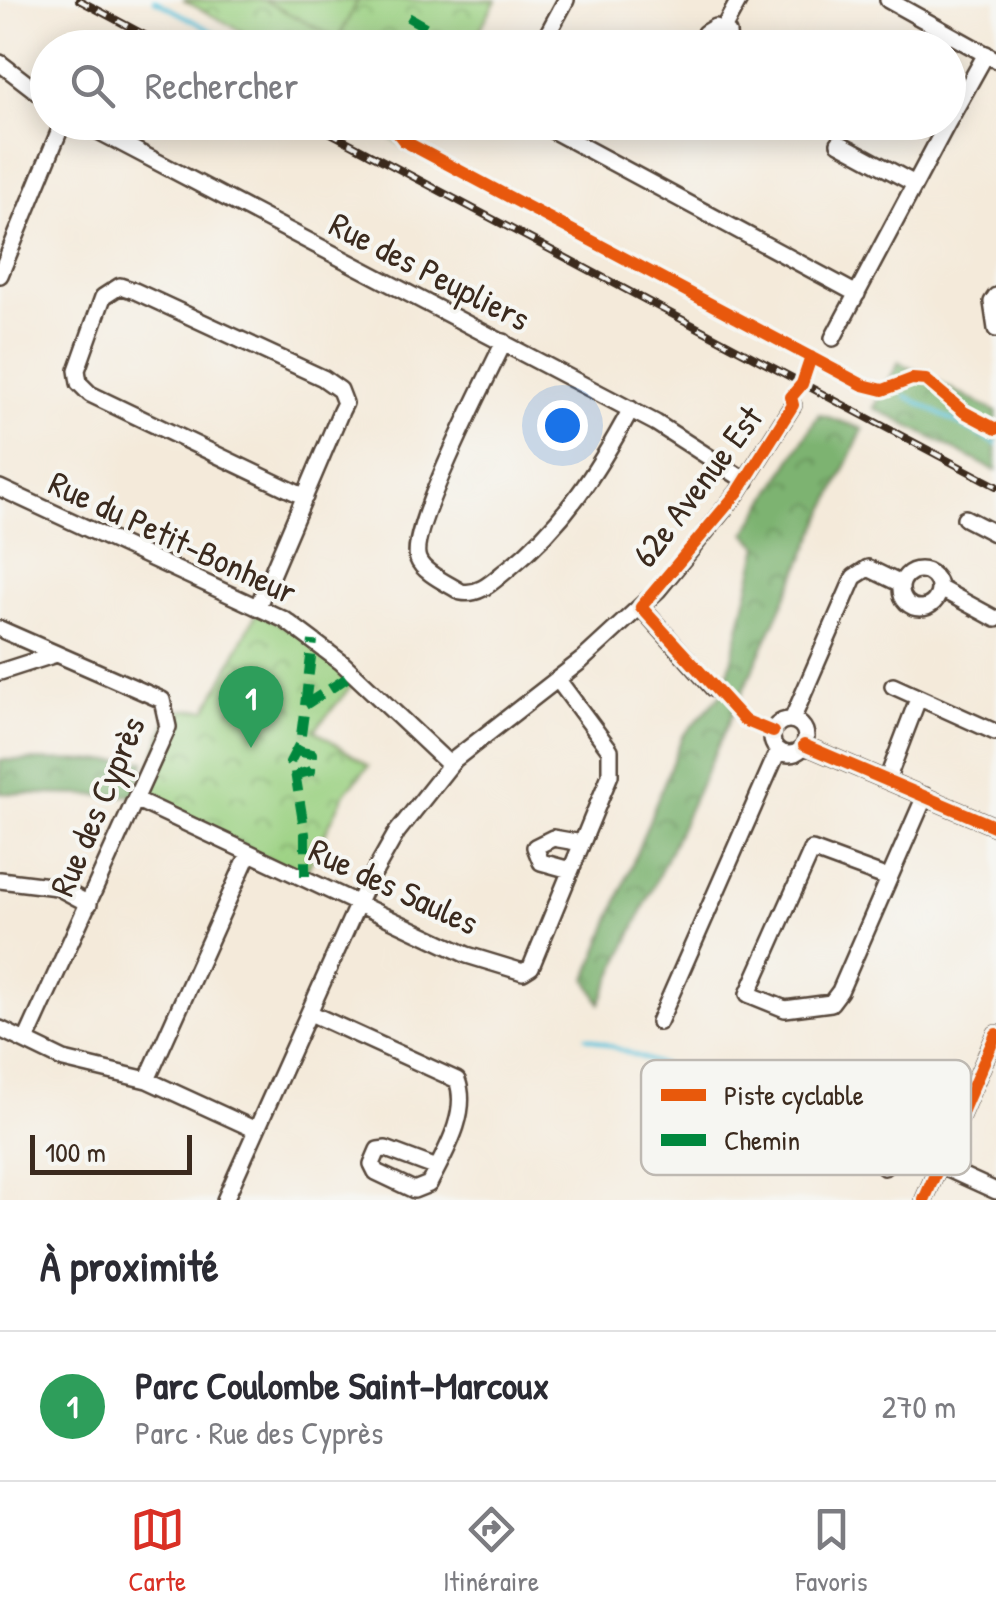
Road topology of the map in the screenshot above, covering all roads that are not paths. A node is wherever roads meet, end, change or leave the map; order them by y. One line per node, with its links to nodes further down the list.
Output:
1 (566, 0): 5 (street)
2 (739, 0): 4 (street)
3 (888, 0): 7 (street)
4 (723, 29): 6 (street)
5 (550, 30)
6 (708, 30)
7 (942, 30)
8 (966, 43): 9 (street)
9 (991, 57): 12 (street)
10 (0, 63): 11 (street)
11 (30, 86)
12 (966, 95)
13 (56, 140): 19 (street)
14 (115, 140): 24 (street, Rue des Peupliers)
15 (570, 140): 20 (street)
16 (938, 140): 18 (street)
17 (839, 143): 18 (street)
18 (915, 184): 20 (street)
19 (0, 275)
20 (857, 294): 23 (street)
21 (996, 296): 22 (street)
22 (996, 329)
23 (832, 338)
24 (504, 342): 26 (street, Rue des Peupliers); 26 (street)
25 (793, 405): 27 (street, 62e Avenue Est)
26 (630, 410): 27 (street, Rue des Peupliers)
27 (746, 482): 35 (street, 62e Avenue Est)
28 (0, 488): 34 (street, Rue du Petit-Bonheur)
29 (305, 496): 29 (street); 34 (street)
30 (964, 518): 31 (street)
31 (996, 534)
32 (902, 584): 33 (street); 33 (street); 44 (street)
33 (939, 588): 36 (street)
34 (258, 606): 48 (street, Rue du Petit-Bonheur)
35 (641, 607): 40 (street, 62e Avenue Est); 42 (street)
36 (996, 619)
37 (0, 630): 38 (street, Rue des Cyprès)
38 (56, 654): 39 (street); 51 (street, Rue des Cyprès)
39 (0, 672)
40 (558, 680): 48 (street, 62e Avenue Est); 53 (street, Rue des Saules)
41 (893, 686): 43 (street)
42 (714, 689)
43 (918, 699): 45 (street); 49 (street)
44 (792, 720): 46 (street); 47 (street)
45 (995, 732)
46 (804, 745): 47 (street); 49 (street)
47 (778, 751): 61 (street)
48 (450, 765): 59 (street, 62e Avenue Est)
49 (886, 780): 50 (street)
50 (925, 796): 52 (street); 56 (street)
51 (138, 800): 54 (street, Rue des Saules); 58 (street, Rue des Cyprès)
52 (996, 827)
53 (582, 842): 55 (street, Rue des Saules); 55 (street)
54 (249, 853): 59 (street, Rue des Saules); 65 (street)
55 (570, 870): 59 (street, Rue des Saules)
56 (888, 878): 56 (street)
57 (0, 880): 58 (street)
58 (89, 904): 64 (street, Rue des Cyprès)
59 (358, 904): 60 (street, 62e Avenue Est)
60 (310, 1013): 67 (street, 62e Avenue Est); 68 (street)
61 (659, 1022)
62 (0, 1029): 64 (street)
63 (996, 1034): 66 (street)
64 (26, 1040): 65 (street)
65 (148, 1080): 67 (street)
66 (971, 1091)
67 (256, 1130): 72 (street, 62e Avenue Est)
68 (437, 1168)
69 (935, 1175): 73 (street)
70 (962, 1175): 71 (street)
71 (996, 1190)
72 (225, 1200)
73 (924, 1200)

